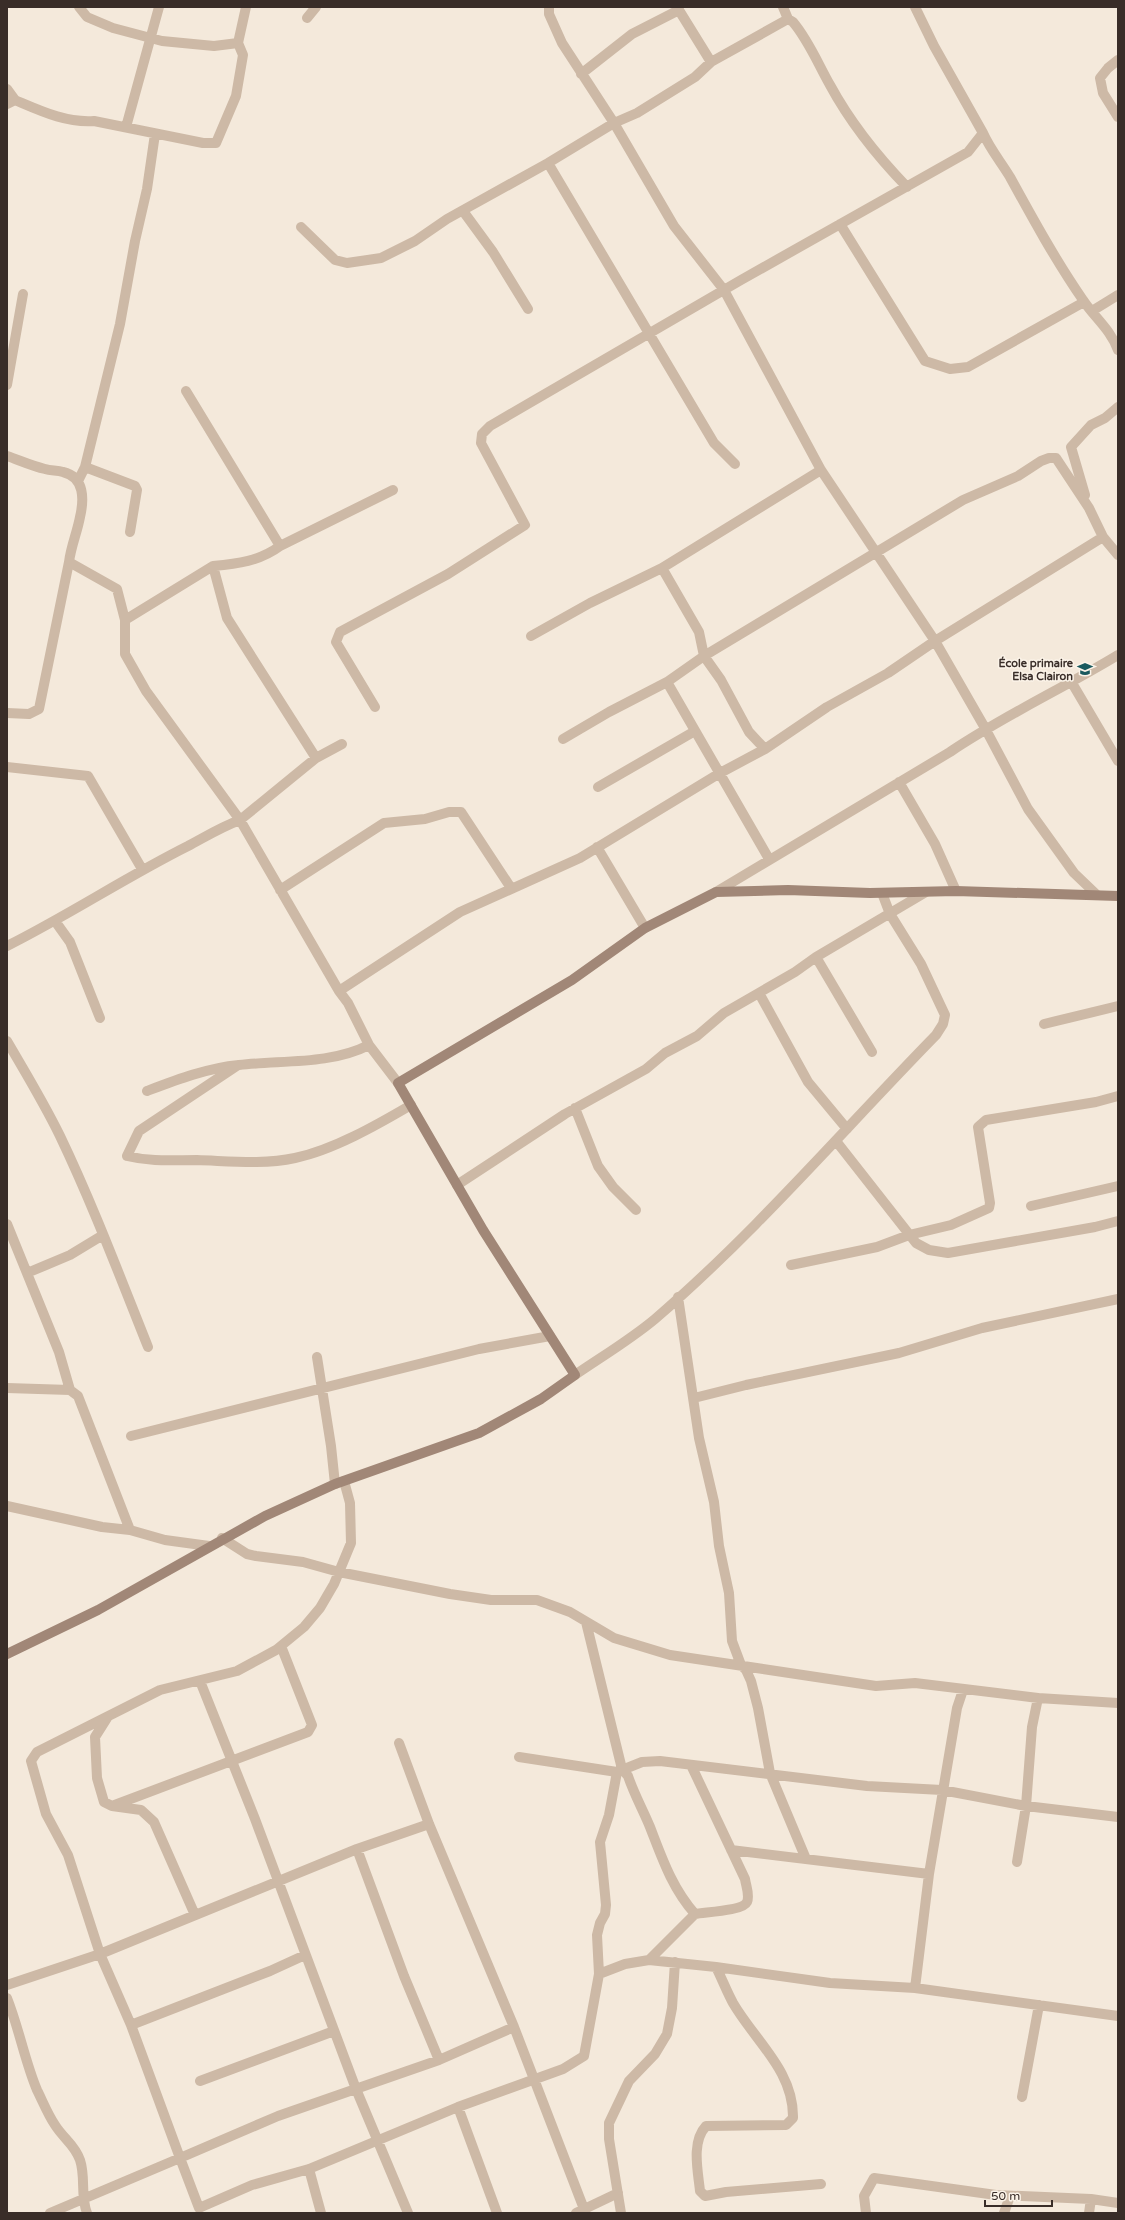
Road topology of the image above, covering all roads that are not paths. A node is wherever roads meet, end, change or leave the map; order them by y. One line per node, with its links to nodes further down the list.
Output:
1 (79, 7): 11 (street)
2 (159, 7): 11 (street)
3 (246, 7): 12 (street)
4 (316, 7): 9 (street)
5 (549, 7): 15 (street)
6 (783, 7): 10 (street)
7 (915, 7): 21 (street)
8 (678, 9): 14 (street); 15 (street)
9 (307, 18)
10 (788, 19): 14 (street); 24 (street)
11 (150, 38): 12 (street); 20 (street)
12 (238, 43): 22 (street)
13 (1118, 60): 18 (street)
14 (711, 62): 19 (street)
15 (581, 74): 19 (street)
16 (7, 89): 17 (street)
17 (11, 102): 20 (street)
18 (1118, 117)
19 (614, 123): 23 (street); 28 (street)
20 (126, 127): 22 (street)
21 (983, 133): 24 (street); 31 (street)
22 (156, 134): 41 (street)
23 (548, 163): 25 (street); 34 (street)
24 (907, 186): 26 (street)
25 (463, 211): 27 (street); 32 (street)
26 (840, 224): 28 (street); 31 (street)
27 (301, 227)
28 (724, 290): 34 (street); 42 (street)
29 (23, 294): 36 (street)
30 (1118, 295): 33 (street)
31 (1084, 302): 33 (street)
32 (528, 309)
33 (1092, 311): 35 (street)
34 (650, 333): 40 (street); 61 (street)
35 (1118, 350)
36 (7, 385)
37 (186, 391): 48 (street)
38 (1118, 407): 45 (street)
39 (7, 456): 43 (street)
40 (735, 464)
41 (85, 467): 43 (street); 46 (street)
42 (821, 470): 49 (street); 53 (street)
43 (78, 481): 51 (street)
44 (393, 490): 48 (street)
45 (1089, 508): 47 (street); 49 (street)
46 (130, 532)
47 (1103, 537): 50 (street); 56 (street)
48 (280, 546): 52 (street)
49 (876, 552): 56 (street); 58 (street)
50 (1118, 555)
51 (69, 562): 54 (street); 62 (street)
52 (213, 566): 54 (street); 68 (street)
53 (662, 568): 55 (street); 58 (street)
54 (125, 620): 74 (street)
55 (532, 636)
56 (935, 641): 63 (street); 67 (street)
57 (1118, 655): 60 (street)
58 (704, 656): 59 (street); 67 (street)
59 (667, 682): 64 (street); 65 (street)
60 (1072, 683): 63 (street); 69 (street)
61 (374, 707)
62 (7, 713)
63 (985, 728): 72 (street); 84 (street)
64 (695, 731): 71 (street); 73 (street)
65 (564, 739)
66 (342, 744): 68 (street)
67 (765, 749): 71 (street)
68 (316, 758): 74 (street)
69 (1118, 761)
70 (7, 767): 77 (street)
71 (720, 773): 75 (street); 76 (street)
72 (899, 782): 76 (street); 80 (street)
73 (598, 787)
74 (240, 820): 77 (street); 79 (street)
75 (597, 847): 78 (street); 88 (street)
76 (769, 859): 81 (street)
77 (142, 869): 87 (street)
78 (511, 888): 79 (street); 91 (street)
79 (280, 890): 91 (street)
80 (956, 891): 82 (street); 84 (street)
81 (716, 892): 83 (street); 88 (street)
82 (926, 892): 83 (street); 86 (street)
83 (882, 893): 86 (street)
84 (1097, 896): 85 (street)
85 (1118, 896)
86 (890, 914): 90 (street); 105 (street)
87 (55, 921): 89 (street); 94 (street)
88 (645, 928): 100 (street)
89 (7, 946)
90 (816, 957): 92 (street); 98 (street)
91 (339, 992): 97 (street)
92 (759, 993): 104 (street); 105 (street)
93 (1118, 1006): 95 (street)
94 (100, 1018)
95 (1044, 1024)
96 (7, 1040): 113 (street)
97 (369, 1045): 99 (street); 100 (street)
98 (872, 1052)
99 (238, 1065): 101 (street); 103 (street)
100 (398, 1082): 103 (street)
101 (147, 1091)
102 (1118, 1096): 114 (street)
103 (411, 1105): 107 (street)
104 (575, 1108): 107 (street); 110 (street)
105 (846, 1129): 106 (street)
106 (836, 1141): 114 (street); 117 (street)
107 (457, 1185): 119 (street)
108 (1118, 1186): 109 (street)
109 (1031, 1206)
110 (636, 1210)
111 (1118, 1221): 114 (street)
112 (7, 1224): 116 (street)
113 (103, 1235): 116 (street); 120 (street)
114 (909, 1235): 115 (street)
115 (791, 1265)
116 (27, 1273): 124 (street)
117 (678, 1297): 122 (street); 126 (street)
118 (1118, 1299): 126 (street)
119 (550, 1336): 122 (street); 125 (street)
120 (148, 1347)
121 (317, 1357): 125 (street)
122 (576, 1375): 128 (street)
123 (7, 1388): 124 (street)
124 (70, 1390): 130 (street)
125 (322, 1390): 127 (street); 128 (street)
126 (694, 1398): 137 (street)
127 (131, 1436)
128 (339, 1482): 131 (street); 133 (street)
129 (7, 1506): 130 (street)
130 (130, 1530): 132 (street)
131 (222, 1538): 132 (street); 133 (street)
132 (209, 1546): 136 (street)
133 (339, 1572): 134 (street); 135 (street)
134 (586, 1622): 137 (street); 147 (street)
135 (281, 1646): 138 (street); 145 (street)
136 (7, 1654)
137 (741, 1665): 139 (street); 148 (street)
138 (200, 1681): 142 (street); 145 (street)
139 (963, 1690): 140 (street); 149 (street)
140 (1038, 1698): 141 (street); 151 (street)
141 (1118, 1703)
142 (107, 1718): 150 (street); 162 (street)
143 (399, 1743): 153 (street)
144 (519, 1757): 147 (street)
145 (232, 1760): 150 (street); 159 (street)
146 (691, 1766): 147 (street); 148 (street); 155 (street)
147 (619, 1770): 160 (street); 167 (street)
148 (770, 1773): 149 (street); 156 (street)
149 (942, 1790): 151 (street); 158 (street)
150 (112, 1806): 161 (street)
151 (1026, 1806): 152 (street); 157 (street)
152 (1118, 1817)
153 (429, 1824): 154 (street); 174 (street)
154 (357, 1850): 159 (street); 176 (street)
155 (731, 1850): 156 (street); 160 (street)
156 (806, 1859): 158 (street)
157 (1017, 1862)
158 (929, 1874): 169 (street)
159 (278, 1881): 161 (street); 163 (street)
160 (694, 1914): 164 (street)
161 (195, 1915): 162 (street)
162 (100, 1954): 168 (street); 173 (street)
163 (305, 1955): 173 (street); 175 (street)
164 (649, 1960): 165 (street); 167 (street)
165 (675, 1962): 166 (street); 186 (street)
166 (716, 1967): 169 (street); 185 (street)
167 (599, 1974): 177 (street)
168 (7, 1985)
169 (915, 1988): 171 (street)
170 (7, 1998): 189 (street)
171 (1039, 2005): 172 (street); 180 (street)
172 (1118, 2016)
173 (131, 2025): 183 (street)
174 (514, 2027): 176 (street); 177 (street)
175 (334, 2031): 178 (street); 179 (street)
176 (439, 2060): 179 (street)
177 (534, 2079): 181 (street); 192 (street)
178 (200, 2081)
179 (356, 2089): 182 (street); 183 (street)
180 (1022, 2098)
181 (458, 2107): 182 (street); 197 (street)
182 (378, 2139): 184 (street); 196 (street)
183 (180, 2158): 189 (street); 191 (street)
184 (309, 2169): 191 (street); 195 (street)
185 (821, 2184)
186 (618, 2193): 192 (street); 198 (street)
187 (1010, 2196): 188 (street); 199 (street); 200 (street)
188 (1091, 2199): 190 (street); 201 (street)
189 (82, 2200): 193 (street); 194 (street)
190 (1118, 2203)
191 (200, 2210)
192 (580, 2211)
193 (50, 2213)
194 (87, 2213)
195 (321, 2213)
196 (408, 2213)
197 (497, 2213)
198 (621, 2213)
199 (866, 2213)
200 (1004, 2213)
201 (1089, 2213)

